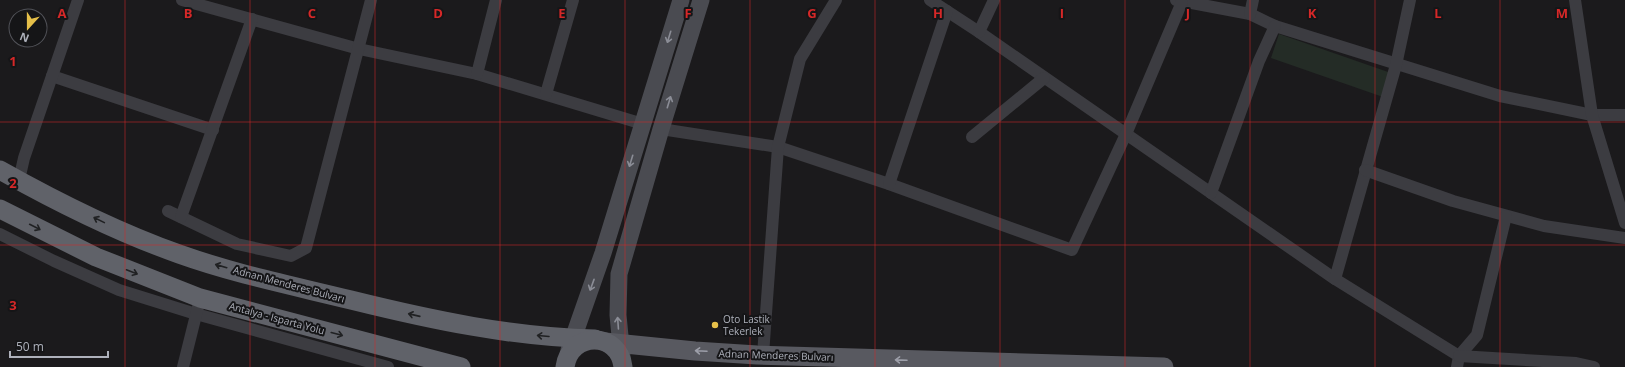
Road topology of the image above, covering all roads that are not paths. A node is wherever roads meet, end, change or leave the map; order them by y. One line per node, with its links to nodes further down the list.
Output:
1 (78, 0): 23 (street)
2 (182, 0): 17 (street)
3 (371, 0): 20 (street)
4 (496, 0): 22 (street)
5 (573, 0): 25 (street)
6 (681, 0): 28 (main road, one-way to 28)
7 (701, 0): 30 (main road, one-way to 7)
8 (836, 0): 33 (street)
9 (930, 0): 15 (street)
10 (994, 0): 19 (street)
11 (1253, 0): 16 (street)
12 (1410, 0): 21 (street)
13 (1575, 0): 27 (street)
14 (1179, 1): 16 (street); 31 (street)
15 (947, 11): 19 (street); 37 (street)
16 (1250, 14): 18 (street)
17 (252, 19): 20 (street); 29 (street)
18 (1275, 26): 21 (street); 38 (street)
19 (979, 32): 24 (street)
20 (358, 49): 22 (street); 42 (street)
21 (1396, 65): 27 (street); 35 (street)
22 (477, 74): 25 (street)
23 (52, 76): 29 (street); 36 (street)
24 (1044, 78): 31 (street); 32 (street)
25 (546, 94): 28 (street)
26 (1625, 115): 27 (street)
27 (1592, 116): 43 (street)
28 (643, 124): 48 (main road, one-way to 48)
29 (213, 130): 42 (street)
30 (661, 130): 33 (street); 49 (main road, one-way to 30)
31 (1126, 134): 37 (street); 38 (street)
32 (972, 137)
33 (778, 147): 37 (street); 50 (street)
34 (0, 170): 36 (highway, Adnan Menderes Bulvarı)
35 (1365, 170): 41 (street); 46 (street)
36 (18, 180): 48 (highway, Adnan Menderes Bulvarı, one-way to 36)
37 (889, 184)
38 (1211, 193): 46 (street)
39 (0, 209): 47 (highway, Antalya - Isparta Yolu, one-way to 47)
40 (168, 211): 42 (street)
41 (1506, 216): 45 (street); 51 (street)
42 (181, 217)
43 (1625, 223)
44 (0, 234): 47 (street)
45 (1625, 238)
46 (1335, 279): 51 (street)
47 (198, 306): 54 (street); 55 (street); 56 (highway, Antalya - Isparta Yolu, one-way to 56)
48 (572, 339): 49 (highway, Adnan Menderes Bulvarı); 52 (main road)
49 (613, 351): 50 (main road, Adnan Menderes Bulvarı, one-way to 49); 52 (highway)
50 (764, 355): 53 (main road, Adnan Menderes Bulvarı, one-way to 50)
51 (1458, 361): 58 (street)
52 (565, 363)
53 (952, 364): 57 (main road, Adnan Menderes Bulvarı)
54 (183, 367)
55 (388, 367)
56 (461, 367)
57 (1164, 367)
58 (1594, 367)

